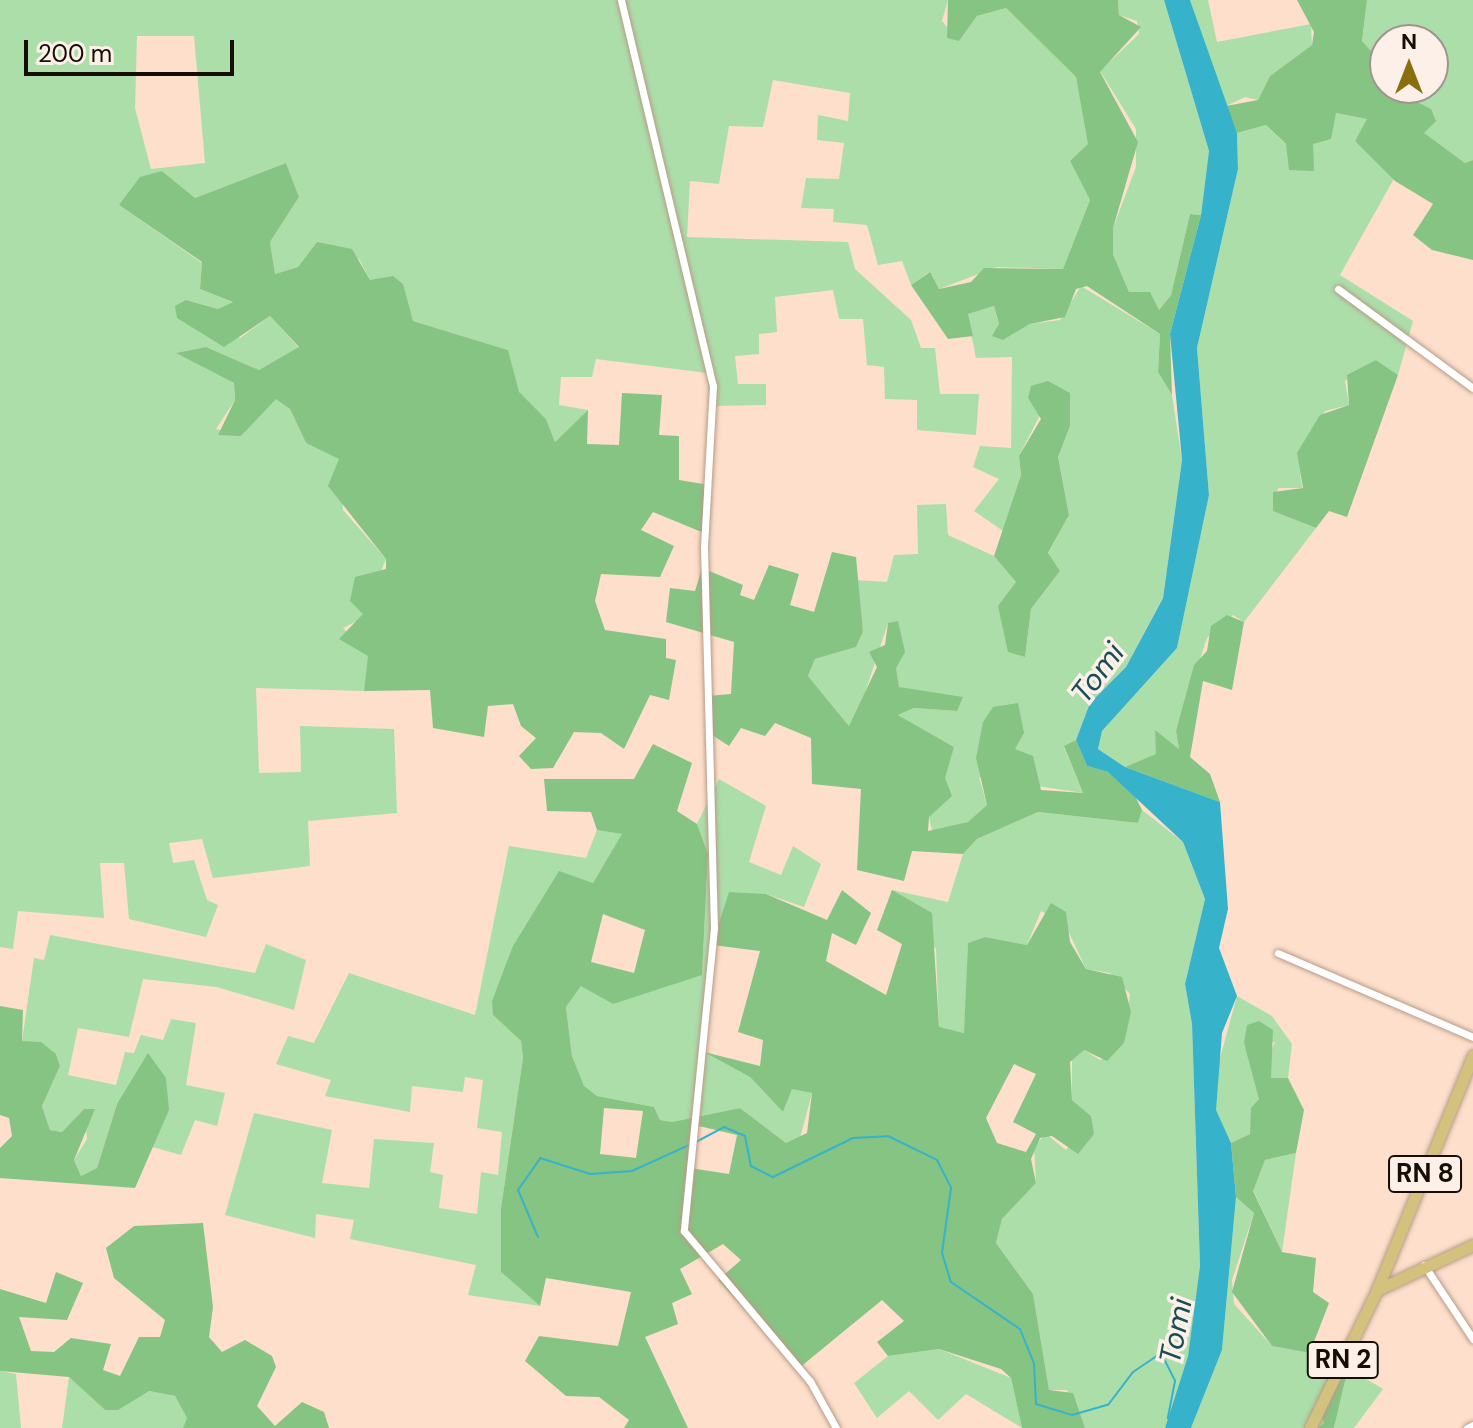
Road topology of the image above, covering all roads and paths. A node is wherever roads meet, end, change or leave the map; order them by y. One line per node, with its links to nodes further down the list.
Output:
1 (621, 0): 12 (street)
2 (1338, 289): 3 (street)
3 (1473, 388)
4 (1278, 953): 5 (street)
5 (1473, 1037)
6 (1473, 1055): 9 (main road, RN 8)
7 (1473, 1245): 8 (main road)
8 (1423, 1263): 9 (main road); 10 (street)
9 (1376, 1292): 13 (main road, RN 2)
10 (1473, 1339)
11 (1473, 1425): 14 (street)
12 (836, 1428)
13 (1310, 1428)
14 (1467, 1428)

